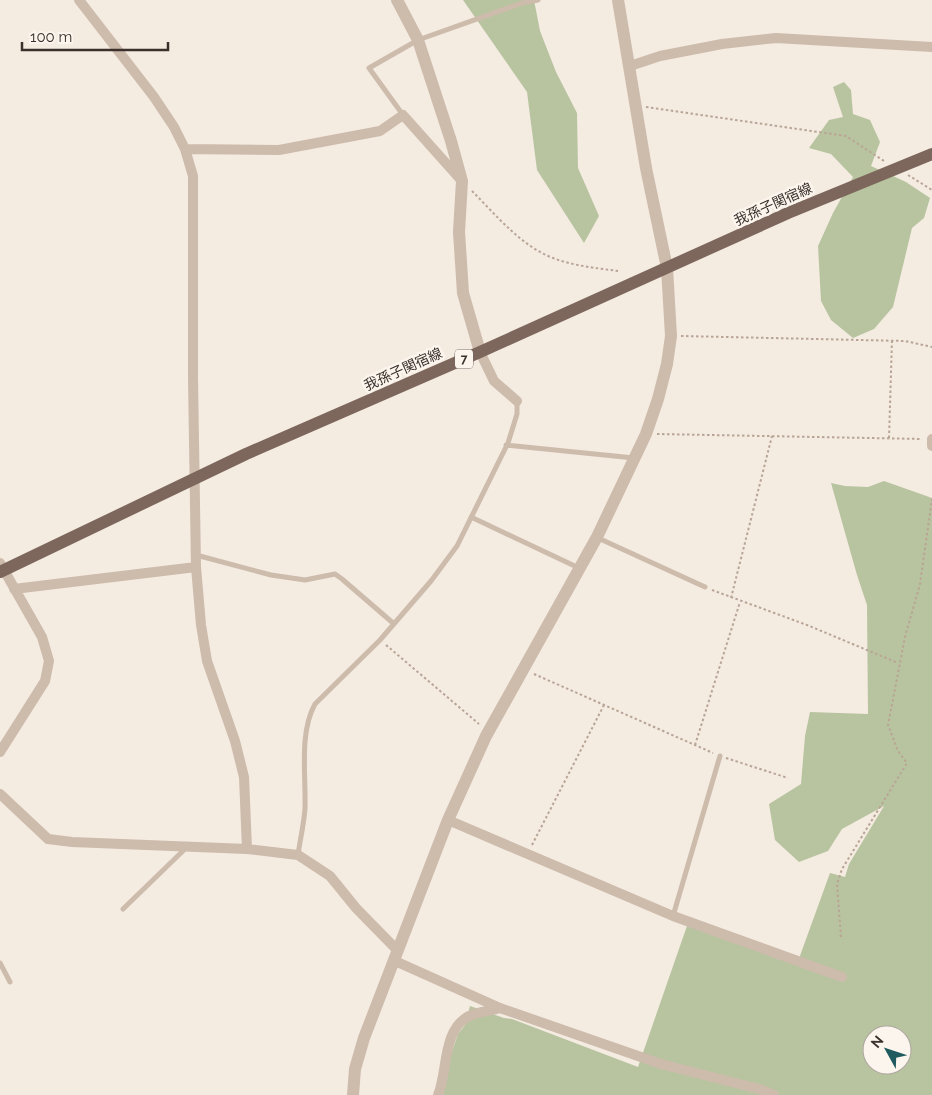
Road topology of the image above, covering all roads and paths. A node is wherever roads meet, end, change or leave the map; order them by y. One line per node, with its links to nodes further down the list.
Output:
1 (79, 0): 10 (street)
2 (397, 0): 5 (street)
3 (538, 0): 5 (lane)
4 (618, 0): 7 (street)
5 (418, 40): 9 (lane); 13 (street)
6 (932, 47): 7 (street)
7 (630, 66): 8 (street)
8 (636, 106): 12 (path); 15 (street)
9 (402, 115): 10 (street); 13 (street)
10 (185, 149): 29 (street)
11 (932, 154): 12 (main road, 我孫子関宿線 / 7)
12 (896, 168): 14 (path); 15 (main road, 我孫子関宿線 / 7)
13 (462, 181): 16 (path); 20 (street)
14 (932, 190)
15 (667, 268): 17 (street); 20 (main road, 我孫子関宿線 / 7)
16 (618, 271)
17 (671, 336): 18 (path); 22 (street)
18 (892, 340): 19 (path); 24 (path)
19 (932, 347)
20 (480, 352): 21 (street); 29 (main road, 我孫子関宿線 / 7)
21 (517, 402): 26 (lane)
22 (646, 434): 23 (path); 28 (street)
23 (772, 436): 24 (path); 39 (path)
24 (889, 438): 25 (path)
25 (932, 439): 27 (street)
26 (506, 446): 28 (lane); 31 (lane)
27 (932, 446)
28 (634, 458): 32 (street)
29 (195, 477): 33 (street); 35 (main road, 我孫子関宿線 / 7)
30 (932, 499): 43 (path)
31 (471, 518): 36 (lane); 41 (lane)
32 (597, 537): 36 (street); 37 (lane)
33 (196, 555): 34 (street); 41 (lane)
34 (196, 566): 38 (street); 54 (street)
35 (1, 568): 38 (street)
36 (580, 568): 44 (street)
37 (705, 587): 39 (path)
38 (14, 589): 48 (street)
39 (731, 598): 40 (path)
40 (740, 602): 43 (path); 47 (path)
41 (394, 623): 42 (lane)
42 (380, 640): 46 (path); 56 (lane)
43 (899, 663): 59 (path)
44 (523, 669): 45 (path); 46 (street)
45 (604, 705): 47 (path); 55 (path)
46 (488, 732): 52 (street)
47 (695, 745): 49 (path)
48 (0, 752)
49 (720, 756): 50 (path); 58 (lane)
50 (788, 778)
51 (0, 794): 53 (street)
52 (448, 820): 55 (street); 60 (street)
53 (188, 846): 54 (street); 57 (lane)
54 (247, 849): 56 (street)
55 (527, 854): 58 (street)
56 (298, 855): 60 (street)
57 (123, 909)
58 (673, 916): 62 (street)
59 (841, 937)
60 (396, 956): 64 (street); 65 (street)
61 (0, 963): 63 (lane)
62 (842, 977)
63 (10, 982)
64 (500, 1008): 66 (street); 67 (street)
65 (352, 1095)
66 (438, 1095)
67 (774, 1095)

